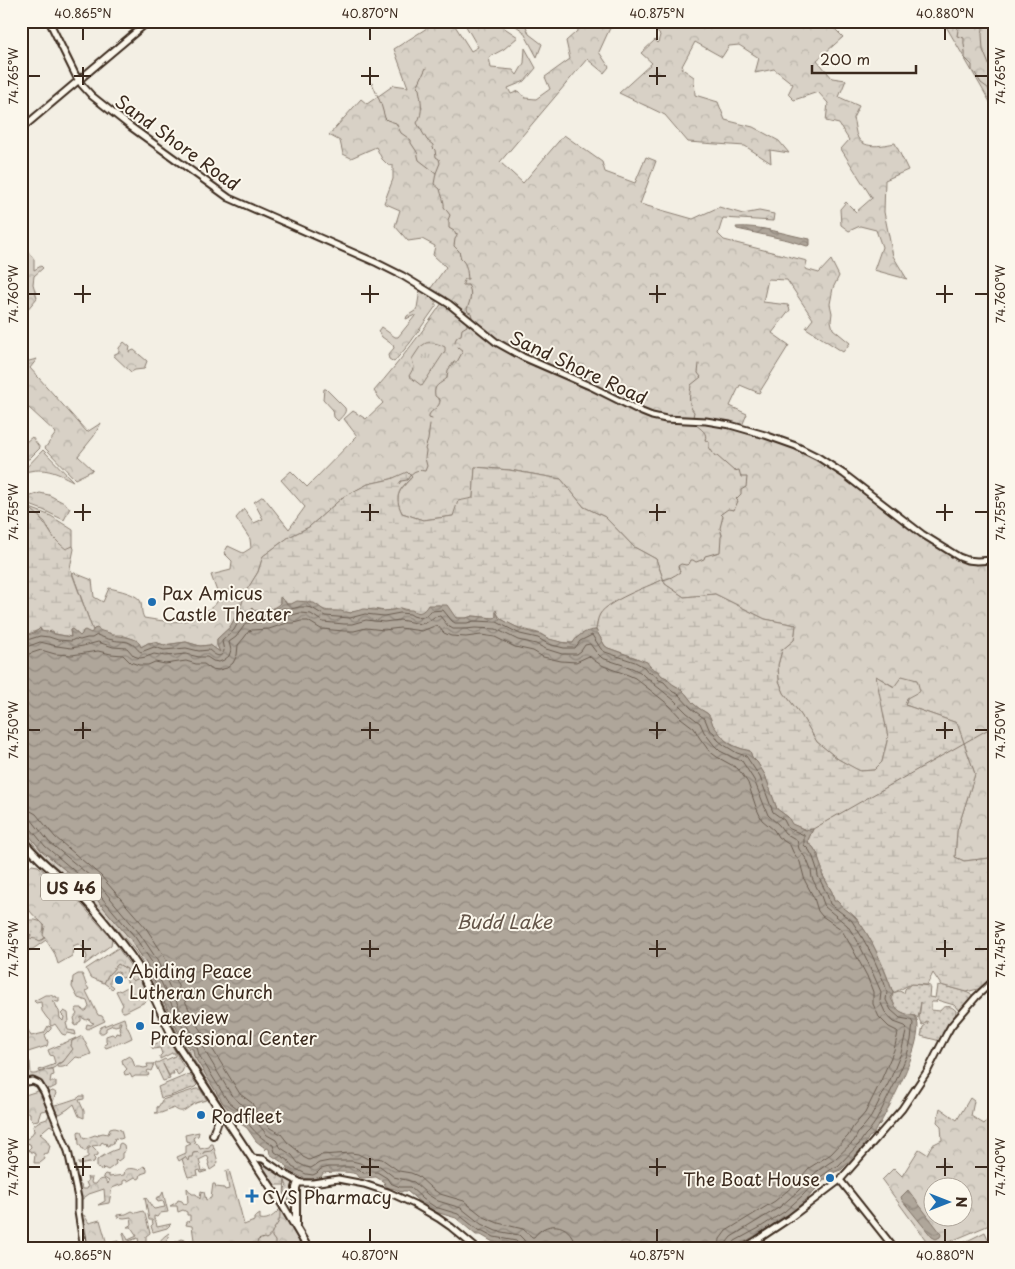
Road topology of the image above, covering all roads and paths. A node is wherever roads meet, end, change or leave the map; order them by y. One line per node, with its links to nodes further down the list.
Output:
1 (49, 21): 3 (street, Sand Shore Road)
2 (149, 21): 3 (street)
3 (79, 80): 4 (street); 5 (street, Sand Shore Road)
4 (21, 129)
5 (994, 560)
6 (21, 838): 9 (main road, US 46)
7 (994, 980): 12 (street)
8 (21, 1083): 15 (street)
9 (216, 1104): 10 (main road); 11 (main road, US 46)
10 (213, 1135)
11 (252, 1158): 13 (street); 14 (main road, US 46)
12 (840, 1180): 18 (street); 19 (street)
13 (298, 1182): 14 (main road); 17 (street)
14 (296, 1226): 16 (main road, US 46)
15 (84, 1248)
16 (308, 1248)
17 (476, 1248)
18 (744, 1248)
19 (894, 1248)

